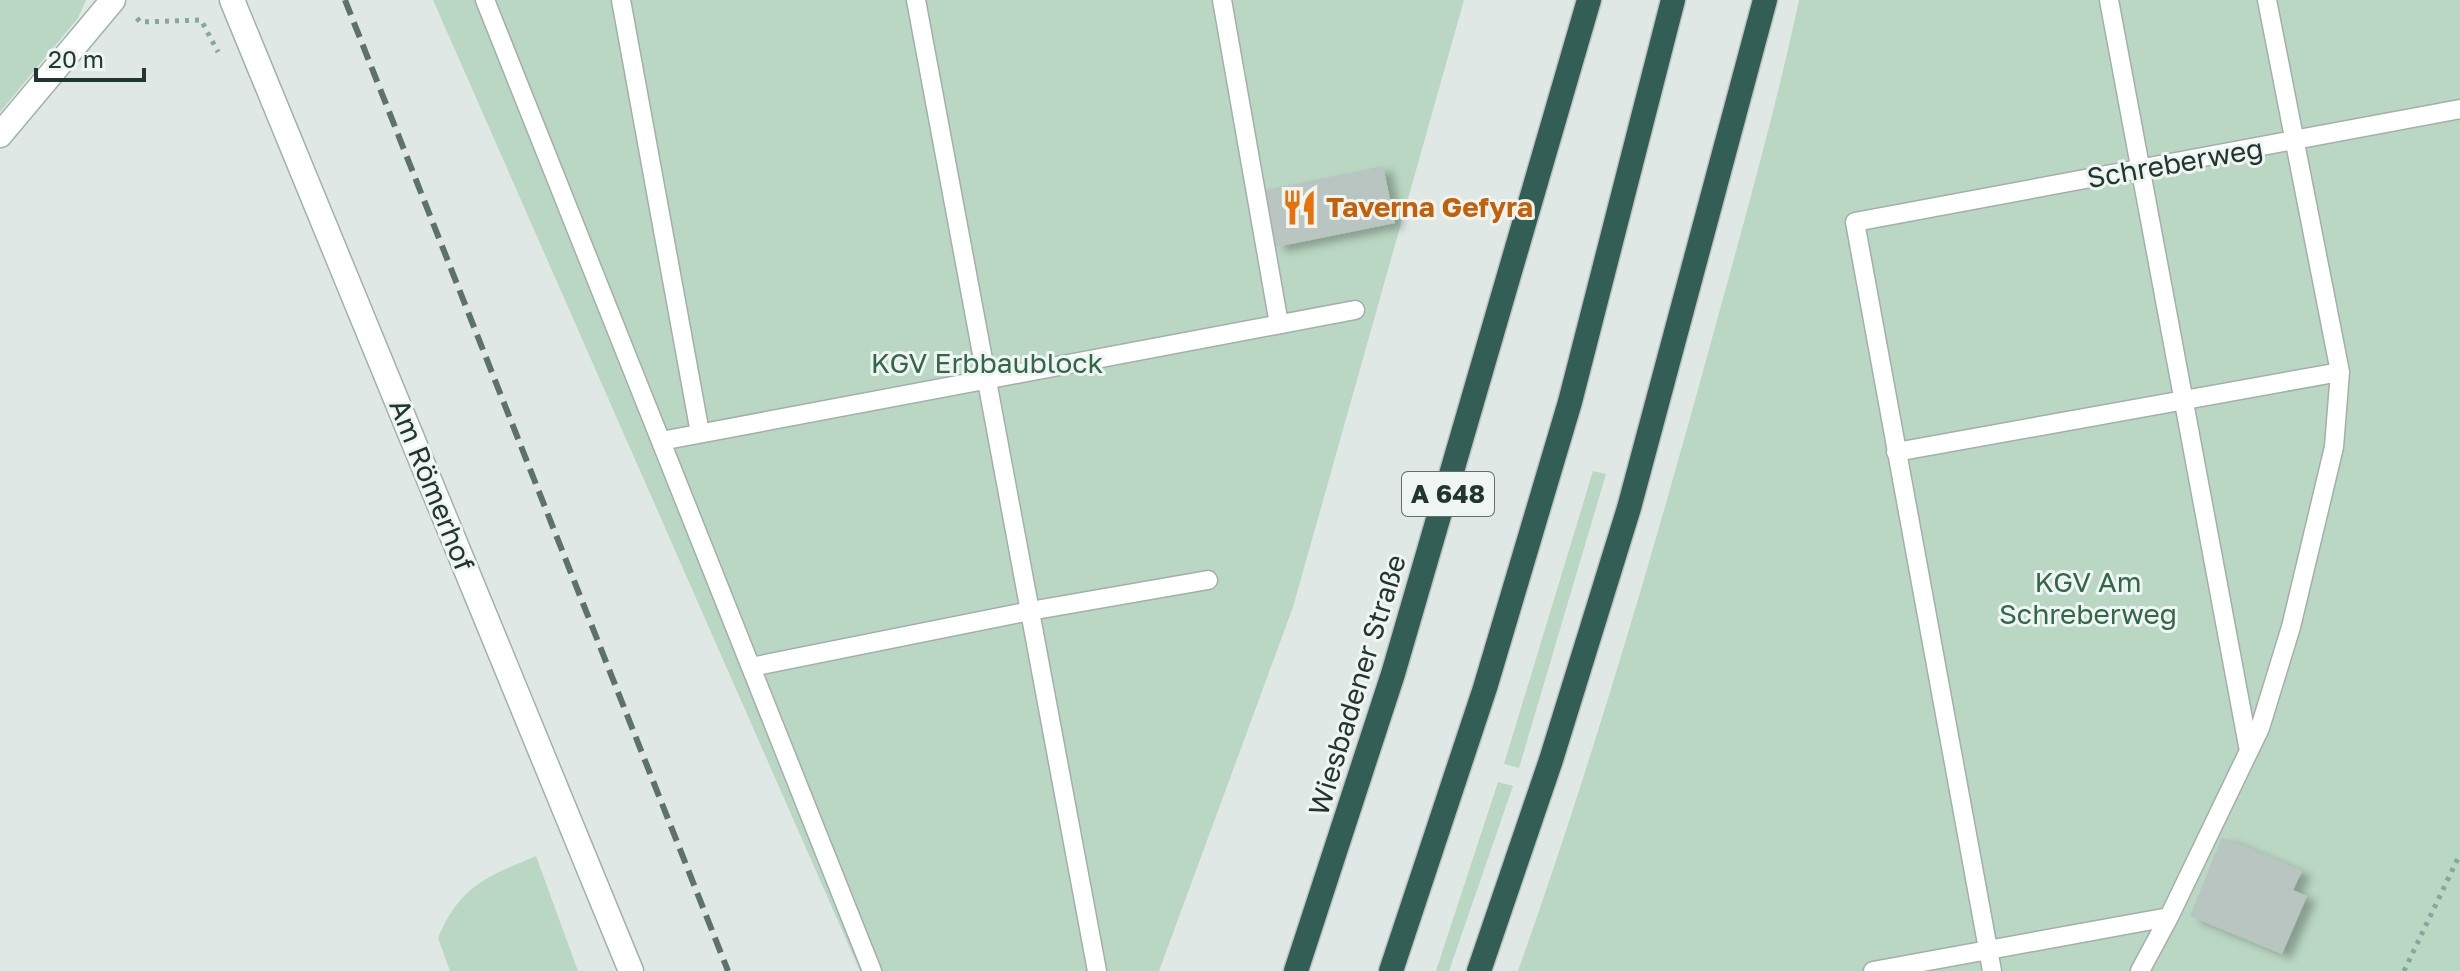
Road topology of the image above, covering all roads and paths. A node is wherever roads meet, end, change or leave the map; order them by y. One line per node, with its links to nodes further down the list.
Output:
1 (113, 0): 13 (main road)
2 (232, 0): 31 (main road, Am Römerhof)
3 (485, 0): 22 (lane)
4 (621, 0): 21 (lane)
5 (916, 0): 19 (lane)
6 (1222, 0): 17 (lane)
7 (1589, 0): 34 (highway, Wiesbadener Straße / A 648)
8 (1673, 0): 35 (highway, A 648)
9 (1765, 0): 36 (highway)
10 (2109, 0): 15 (lane)
11 (2267, 0): 14 (lane)
12 (2460, 109): 14 (lane, Schreberweg)
13 (0, 135)
14 (2293, 142): 15 (lane, Schreberweg); 18 (lane)
15 (2140, 170): 20 (lane); 23 (lane, Schreberweg)
16 (1355, 310): 17 (lane)
17 (1279, 324): 19 (lane)
18 (2340, 372): 20 (lane); 27 (lane)
19 (988, 381): 21 (lane); 25 (lane)
20 (2182, 400): 23 (lane); 27 (lane)
21 (700, 433): 22 (lane)
22 (661, 441): 26 (lane)
23 (1896, 452): 30 (lane)
24 (1208, 580): 25 (lane)
25 (1030, 611): 26 (lane); 33 (lane)
26 (751, 667): 32 (lane)
27 (2249, 751): 29 (lane)
28 (2460, 854): 40 (path)
29 (2169, 917): 30 (lane); 39 (lane)
30 (1988, 950): 37 (lane); 38 (lane)
31 (631, 971)
32 (872, 971)
33 (1097, 971)
34 (1296, 971)
35 (1391, 971)
36 (1479, 971)
37 (1873, 971)
38 (1992, 971)
39 (2140, 971)
40 (2404, 971)

